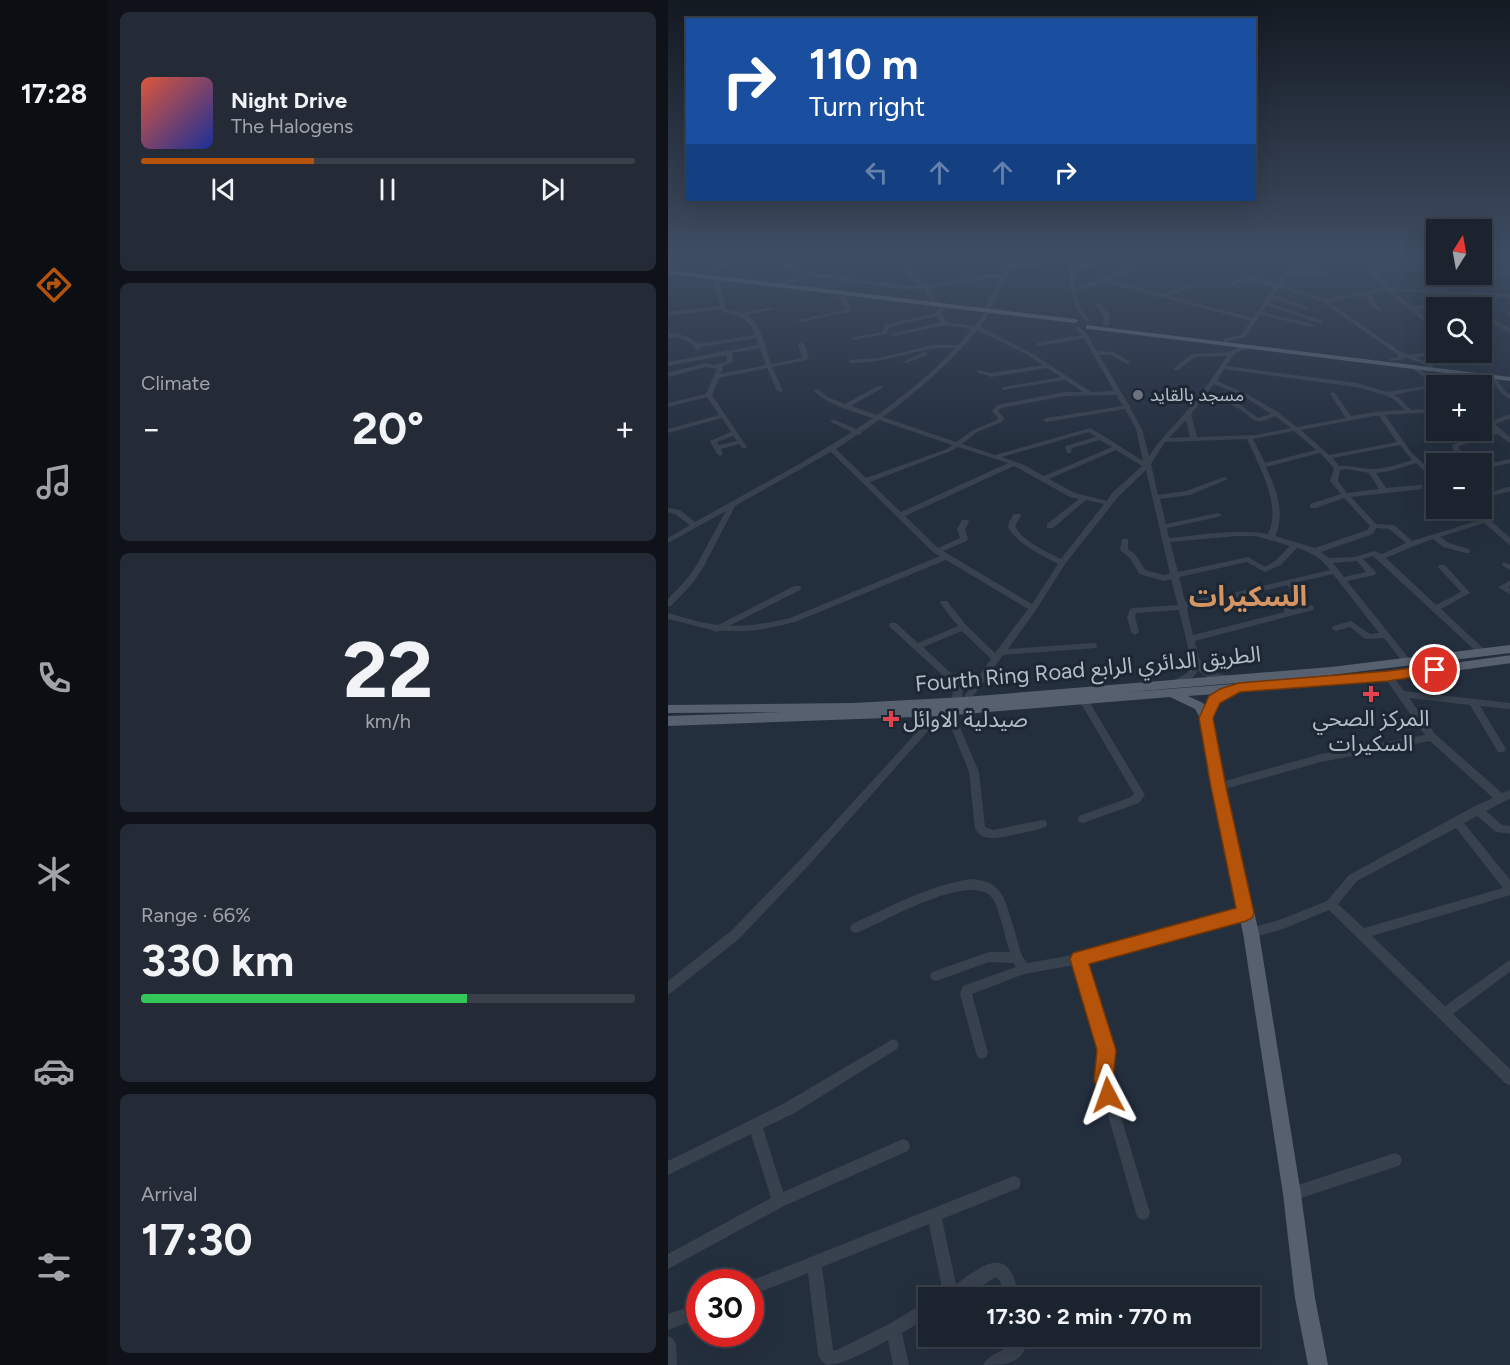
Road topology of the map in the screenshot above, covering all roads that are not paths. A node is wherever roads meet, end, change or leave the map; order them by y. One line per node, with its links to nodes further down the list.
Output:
1 (751, 322): 19 (street)
2 (901, 322): 21 (street)
3 (982, 322): 14 (street)
4 (1077, 322): 15 (main road)
5 (1077, 322): 15 (street)
6 (1106, 322): 13 (street)
7 (1252, 322): 20 (street)
8 (1305, 322): 9 (street)
9 (1311, 322)
10 (1354, 322): 33 (street)
11 (1493, 322): 16 (street)
12 (946, 323): 14 (street); 17 (street)
13 (1106, 325): 15 (main road); 22 (main road)
14 (978, 328): 28 (street); 44 (street)
15 (1088, 328): 22 (main road); 24 (street); 31 (street)
16 (1511, 332)
17 (893, 334)
18 (668, 335): 26 (street)
19 (759, 336): 26 (street); 27 (street)
20 (1243, 336): 22 (street); 25 (street)
21 (853, 339)
22 (1225, 342): 25 (main road); 32 (street)
23 (801, 344): 43 (street)
24 (1039, 344)
25 (1254, 345): 32 (street); 37 (main road); 47 (main road)
26 (698, 346): 36 (street)
27 (762, 346): 30 (street); 43 (street)
28 (961, 347): 29 (street); 81 (street)
29 (928, 349): 38 (street); 39 (street)
30 (729, 352): 36 (street); 42 (street)
31 (1096, 353): 40 (street); 65 (street)
32 (1232, 353): 45 (street); 46 (street)
33 (1399, 353): 35 (street); 37 (street)
34 (1426, 354): 35 (street)
35 (1408, 357): 47 (street)
36 (693, 359): 41 (street)
37 (1392, 360): 47 (main road)
38 (851, 361)
39 (905, 362)
40 (1127, 362)
41 (668, 364): 50 (street)
42 (718, 366): 50 (street); 54 (street)
43 (769, 366): 54 (street); 63 (street)
44 (1048, 366): 48 (street); 56 (street)
45 (1223, 367): 58 (street); 67 (street)
46 (1176, 369)
47 (1430, 369): 49 (main road); 51 (street); 52 (main road)
48 (979, 372)
49 (1511, 374)
50 (671, 375)
51 (1434, 375)
52 (1482, 375)
53 (1492, 376): 57 (main road)
54 (717, 377): 68 (street)
55 (1492, 377): 69 (street)
56 (1065, 378): 61 (street); 64 (street)
57 (1511, 379)
58 (1213, 382): 76 (street); 77 (street)
59 (880, 387): 72 (street)
60 (1425, 387): 67 (street)
61 (1004, 389)
62 (816, 390): 72 (street)
63 (780, 391)
64 (1088, 392): 65 (street); 98 (street)
65 (1119, 393): 73 (street)
66 (1333, 394): 82 (street)
67 (1387, 394): 75 (street)
68 (709, 395): 71 (street); 79 (street)
69 (1511, 398)
70 (1228, 401): 76 (street)
71 (668, 405)
72 (847, 406): 81 (street)
73 (1128, 407): 83 (street); 109 (street)
74 (1426, 410): 75 (street)
75 (1409, 411): 78 (street)
76 (1277, 413): 87 (street)
77 (1188, 414): 94 (street); 95 (street)
78 (1381, 414): 82 (street); 97 (street)
79 (723, 416): 88 (street); 90 (street)
80 (1511, 416): 85 (street)
81 (881, 417): 91 (street); 98 (street)
82 (1349, 418): 87 (street)
83 (1046, 420)
84 (833, 421): 91 (street)
85 (1492, 423)
86 (1492, 424): 89 (street)
87 (1297, 430): 93 (street); 101 (street)
88 (668, 431)
89 (1499, 431): 96 (street); 103 (street)
90 (734, 433): 90 (street)
91 (859, 433): 100 (street)
92 (1102, 437): 99 (street); 102 (street); 104 (street)
93 (1249, 437): 94 (street); 111 (street)
94 (1194, 439): 95 (street)
95 (1163, 440): 109 (street)
96 (1511, 442)
97 (1401, 443): 105 (street); 106 (street)
98 (957, 444): 104 (street); 117 (street)
99 (1117, 447): 109 (street); 115 (street)
100 (832, 449): 117 (street); 126 (street)
101 (1321, 451): 105 (street); 111 (street)
102 (1069, 452)
103 (1460, 453)
104 (994, 457): 108 (street)
105 (1328, 457): 112 (street)
106 (1416, 461): 113 (street); 114 (street)
107 (1511, 461): 110 (street)
108 (1012, 464): 115 (street); 130 (street)
109 (1146, 465): 123 (street); 125 (street)
110 (1492, 465)
111 (1262, 466): 138 (street)
112 (1337, 468): 114 (street); 122 (street)
113 (1426, 470)
114 (1372, 472): 120 (street)
115 (1045, 478): 124 (street)
116 (1224, 479): 123 (street)
117 (865, 481): 130 (street)
118 (1419, 487): 120 (street)
119 (1511, 489): 121 (street)
120 (1384, 490): 122 (street)
121 (1492, 494)
122 (1346, 495): 127 (street); 136 (street)
123 (1156, 497): 137 (street)
124 (1084, 498): 125 (street); 135 (street)
125 (1108, 503): 152 (street)
126 (731, 506): 134 (street); 162 (street)
127 (1313, 506)
128 (668, 510): 134 (street)
129 (1218, 514): 137 (street)
130 (901, 515): 148 (street)
131 (1017, 516): 152 (street)
132 (1484, 521): 139 (street); 144 (street)
133 (965, 522): 148 (street)
134 (695, 525): 141 (street)
135 (1049, 526)
136 (1374, 526): 143 (street); 146 (street)
137 (1163, 527): 140 (street)
138 (1271, 537): 140 (street); 145 (street)
139 (1434, 537): 143 (street); 147 (street)
140 (1167, 540): 155 (street)
141 (668, 541)
142 (1125, 541): 155 (street)
143 (1411, 544): 149 (street)
144 (1511, 544)
145 (1295, 545): 146 (street); 155 (street)
146 (1314, 551): 151 (street)
147 (1466, 551)
148 (941, 554): 164 (street); 172 (street)
149 (1382, 557): 150 (street); 166 (street)
150 (1359, 559): 151 (street); 156 (street)
151 (1327, 561): 154 (street)
152 (1062, 563): 164 (street)
153 (1442, 567): 166 (street)
154 (1335, 571): 156 (street); 157 (street)
155 (1176, 576): 163 (street)
156 (1342, 580): 174 (street)
157 (1289, 582): 163 (street); 167 (street)
158 (1511, 582): 160 (street)
159 (797, 588): 172 (street)
160 (1511, 593)
161 (944, 603): 170 (street)
162 (668, 604)
163 (1183, 605): 173 (street); 175 (street)
164 (1033, 608): 179 (street)
165 (1310, 608): 167 (street)
166 (1435, 609): 178 (street)
167 (1290, 613): 175 (street)
168 (668, 616): 172 (street)
169 (893, 625): 176 (street)
170 (963, 627): 176 (street); 179 (street)
171 (1337, 628): 174 (street)
172 (716, 629)
173 (1135, 633)
174 (1385, 635): 181 (street)
175 (1191, 639): 182 (street)
176 (918, 646): 190 (street)
177 (1093, 646): 179 (street)
178 (1483, 653): 180 (main road, Fourth Ring Road الطريق الدائري الرابع); 181 (main road, Fourth Ring Road الطريق الدائري الرابع)
179 (998, 655): 190 (street)
180 (1509, 658): 183 (main road, Fourth Ring Road الطريق الدائري الرابع)
181 (1408, 663): 185 (main road, Fourth Ring Road الطريق الدائري الرابع)
182 (1196, 664): 184 (street); 185 (street)
183 (1388, 676): 185 (main road, Fourth Ring Road الطريق الدائري الرابع); 187 (street)
184 (1176, 683): 185 (main road, Fourth Ring Road الطريق الدائري الرابع); 190 (main road, Fourth Ring Road الطريق الدائري الرابع)
185 (1234, 683): 186 (main road, Fourth Ring Road الطريق الدائري الرابع); 194 (main road)
186 (1163, 694): 188 (main road, Fourth Ring Road الطريق الدائري الرابع); 194 (main road)
187 (1401, 694): 189 (street); 196 (street)
188 (1084, 700): 190 (main road, Fourth Ring Road الطريق الدائري الرابع); 201 (street)
189 (1472, 701): 191 (street); 197 (street)
190 (953, 706): 193 (main road, Fourth Ring Road الطريق الدائري الرابع); 193 (main road, Fourth Ring Road الطريق الدائري الرابع); 203 (street); 216 (street)
191 (1511, 706)
192 (668, 709): 193 (main road, Fourth Ring Road الطريق الدائري الرابع)
193 (852, 712): 195 (main road, Fourth Ring Road الطريق الدائري الرابع)
194 (1206, 718): 198 (main road)
195 (668, 721)
196 (1432, 737): 198 (street); 199 (street)
197 (1501, 748)
198 (1218, 787): 207 (main road)
199 (1505, 795): 200 (street)
200 (1477, 810): 202 (street); 204 (street)
201 (1083, 819)
202 (1457, 822): 205 (street); 206 (street)
203 (1042, 824)
204 (1511, 830)
205 (1511, 890): 210 (street)
206 (1331, 904): 209 (street); 210 (street)
207 (1246, 913): 209 (main road); 212 (street)
208 (856, 928): 211 (street)
209 (1251, 933): 226 (main road)
210 (1361, 934): 217 (street)
211 (1017, 958): 214 (street); 215 (street)
212 (1079, 959): 214 (street); 228 (street)
213 (1511, 964): 217 (street)
214 (1024, 969): 219 (street)
215 (936, 976)
216 (668, 988)
217 (1445, 1013): 220 (street)
218 (893, 1045): 221 (street)
219 (982, 1053)
220 (1511, 1079)
221 (755, 1125): 224 (street); 227 (street)
222 (904, 1146): 227 (street)
223 (1395, 1160): 226 (street)
224 (668, 1168)
225 (1014, 1183): 229 (street)
226 (1292, 1194): 245 (main road)
227 (779, 1201): 230 (street)
228 (1143, 1213)
229 (934, 1216): 231 (street); 233 (street)
230 (668, 1262)
231 (814, 1264): 232 (street); 239 (street)
232 (764, 1284)
233 (948, 1287)
234 (966, 1287): 235 (street)
235 (1009, 1287)
236 (686, 1315): 238 (street)
237 (918, 1315): 239 (street)
238 (668, 1322)
239 (894, 1329): 243 (street)
240 (668, 1344): 242 (street)
241 (1019, 1347): 244 (street)
242 (669, 1365)
243 (901, 1365)
244 (991, 1365)
245 (1318, 1365)

